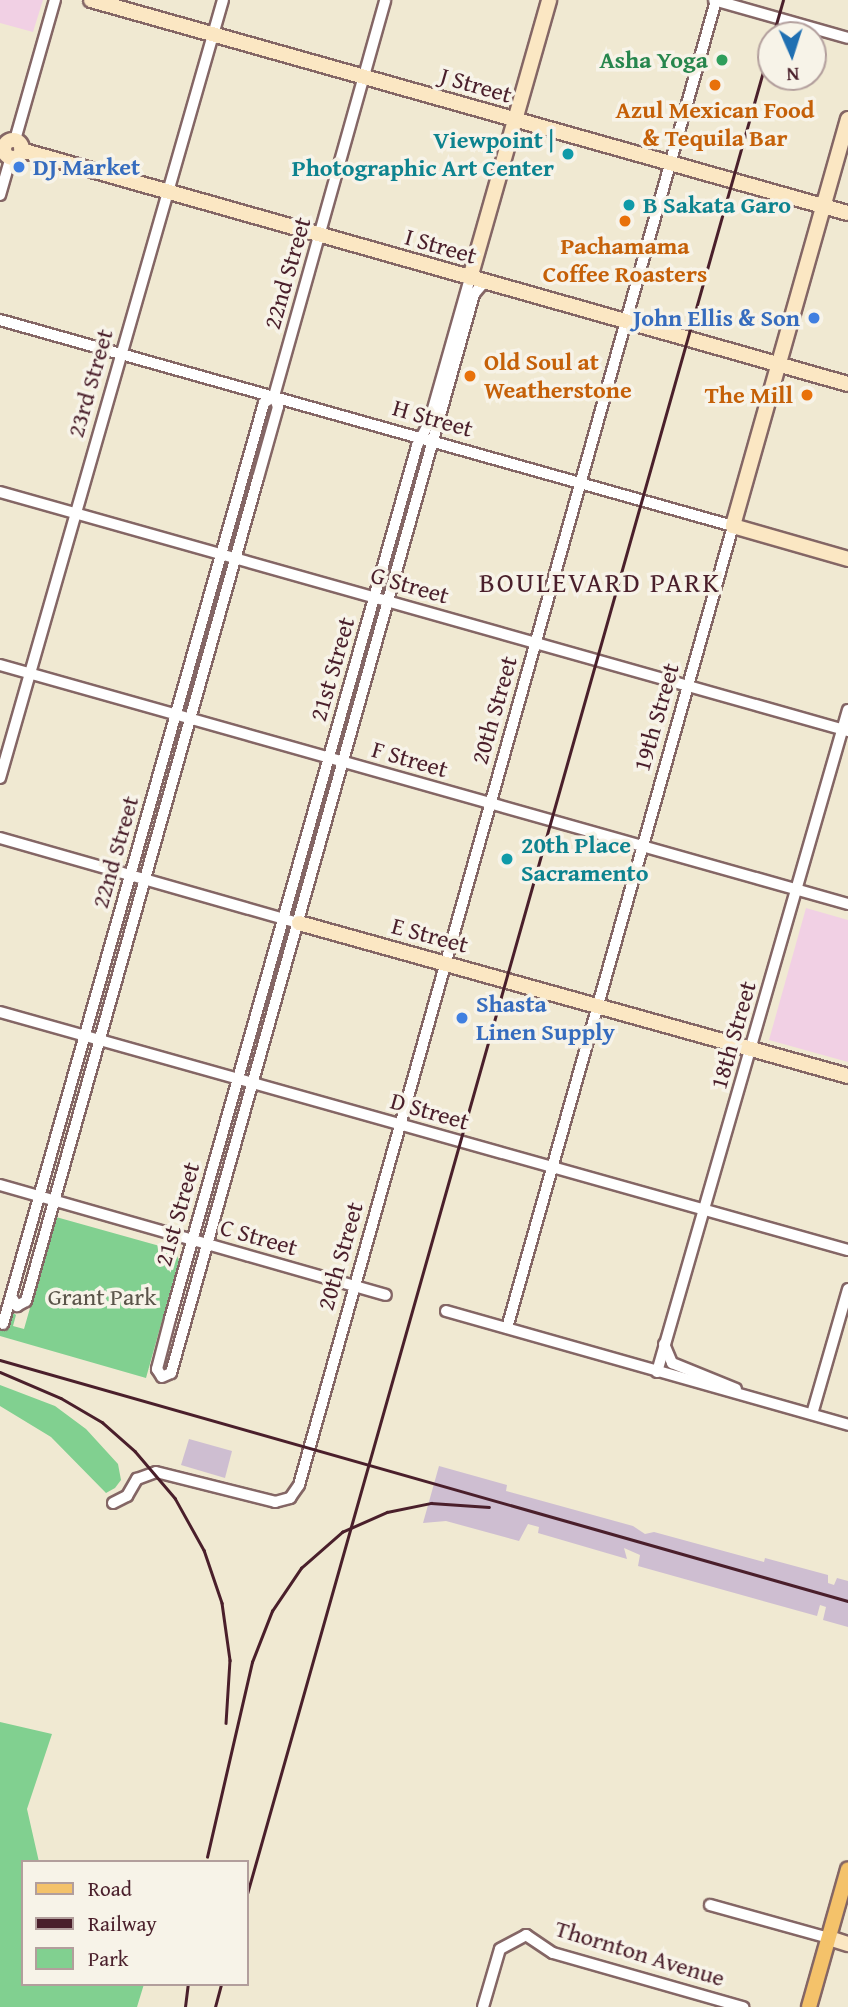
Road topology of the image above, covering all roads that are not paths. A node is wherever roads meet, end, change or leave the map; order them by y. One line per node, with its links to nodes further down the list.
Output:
1 (55, 0): 12 (street)
2 (91, 0): 7 (main road, J Street)
3 (223, 0): 7 (street, 23rd Street)
4 (385, 0): 9 (street, 22nd Street)
5 (550, 0): 10 (main road, 21st Street)
6 (715, 0): 8 (street); 13 (street, 20th Street)
7 (213, 34): 9 (main road, J Street); 14 (street, 23rd Street)
8 (848, 38)
9 (363, 77): 10 (main road, J Street); 18 (street, 22nd Street)
10 (515, 119): 13 (main road, J Street); 19 (main road, 21st Street)
11 (848, 119): 16 (main road, 19th Street)
12 (10, 148): 14 (main road, I Street); 15 (street)
13 (672, 163): 16 (main road, J Street); 21 (street, 20th Street)
14 (167, 193): 18 (main road, I Street); 22 (street, 23rd Street)
15 (0, 195)
16 (822, 206): 17 (main road, J Street); 23 (main road, 19th Street)
17 (848, 213)
18 (319, 236): 19 (main road, I Street); 25 (street, 22nd Street)
19 (477, 280): 21 (main road, I Street); 26 (street, 21st Street); 27 (street, 21st Street)
20 (2, 319): 22 (street, H Street)
21 (627, 322): 23 (main road, I Street); 28 (street, 20th Street)
22 (120, 353): 25 (street, H Street); 30 (street, 23rd Street)
23 (779, 365): 24 (main road, I Street); 31 (main road, 19th Street)
24 (848, 384)
25 (274, 396): 26 (street, H Street); 32 (street, 22nd Street); 33 (street, 22nd Street)
26 (421, 438): 27 (street, H Street); 35 (street, 21st Street)
27 (434, 442): 28 (street, H Street); 36 (street, 21st Street)
28 (582, 483): 31 (street, H Street); 37 (street, 20th Street)
29 (0, 492): 30 (street, G Street)
30 (75, 514): 32 (street, G Street); 39 (street, 23rd Street)
31 (733, 526): 34 (main road, H Street); 40 (street, 19th Street)
32 (221, 554): 33 (street, G Street); 42 (street, 22nd Street)
33 (236, 558): 35 (street, G Street); 43 (street, 22nd Street)
34 (848, 559)
35 (375, 597): 36 (street, G Street); 45 (street, 21st Street)
36 (390, 601): 37 (street, G Street); 46 (street, 21st Street)
37 (536, 643): 40 (street, G Street); 48 (street, 20th Street)
38 (0, 665): 39 (street, F Street)
39 (30, 674): 42 (street, F Street); 47 (street, 23rd Street)
40 (689, 686): 44 (street, G Street); 50 (street, 19th Street)
41 (848, 710): 44 (street, 18th Street)
42 (176, 715): 43 (street, F Street); 51 (street, 22nd Street)
43 (191, 719): 45 (street, F Street); 52 (street, 22nd Street)
44 (845, 731): 53 (street, 18th Street)
45 (331, 758): 46 (street, F Street); 55 (street, 21st Street)
46 (344, 762): 48 (street, F Street); 55 (street, 21st Street)
47 (0, 778)
48 (490, 803): 50 (street, F Street); 56 (street, 20th Street)
49 (0, 838): 51 (street, E Street)
50 (644, 846): 53 (street, F Street); 57 (street, 19th Street)
51 (130, 875): 52 (street, E Street); 59 (street, 22nd Street)
52 (145, 879): 55 (street, E Street); 60 (street, 22nd Street)
53 (796, 889): 54 (street, F Street); 61 (street, 18th Street)
54 (848, 904)
55 (292, 921): 56 (main road, E Street); 63 (street, 21st Street); 64 (street, 21st Street)
56 (445, 963): 57 (main road, E Street); 65 (street, 20th Street)
57 (598, 1006): 61 (main road, E Street); 66 (street, 19th Street)
58 (0, 1012): 59 (street, D Street)
59 (85, 1036): 60 (street, D Street); 68 (street, 22nd Street)
60 (100, 1040): 63 (street, D Street); 69 (street, 22nd Street)
61 (751, 1049): 62 (main road, E Street); 70 (street, 18th Street)
62 (848, 1076)
63 (238, 1079): 64 (street, D Street); 71 (street, 21st Street)
64 (253, 1083): 65 (street, D Street); 72 (street, 21st Street)
65 (400, 1125): 66 (street, D Street); 74 (street, 20th Street)
66 (552, 1167): 70 (street, D Street); 82 (street, 19th Street)
67 (0, 1185): 68 (street, C Street)
68 (40, 1196): 69 (street, C Street); 77 (street, 22nd Street)
69 (54, 1201): 71 (street, C Street); 77 (street, 22nd Street)
70 (705, 1211): 73 (street, D Street); 83 (street, 18th Street)
71 (193, 1240): 72 (street, C Street); 79 (street, 21st Street)
72 (208, 1244): 74 (street, C Street); 80 (street, 21st Street)
73 (848, 1250)
74 (354, 1285): 76 (street, C Street); 88 (street, 20th Street)
75 (848, 1289): 86 (street)
76 (386, 1295)
77 (11, 1296): 81 (street, 22nd Street)
78 (446, 1311): 82 (street)
79 (170, 1319): 80 (street); 80 (street, 21st Street)
80 (185, 1323)
81 (3, 1324)
82 (507, 1328): 84 (street)
83 (664, 1344): 84 (street, 18th Street); 85 (street)
84 (657, 1371): 85 (street)
85 (756, 1399): 86 (street)
86 (813, 1414): 87 (street)
87 (848, 1425)
88 (113, 1503)
89 (848, 1869): 91 (main road)
90 (710, 1905): 91 (street)
91 (829, 1938): 92 (main road); 95 (main road)
92 (848, 1944)
93 (484, 2007): 94 (street, Thornton Avenue)
94 (743, 2007)
95 (809, 2007)

